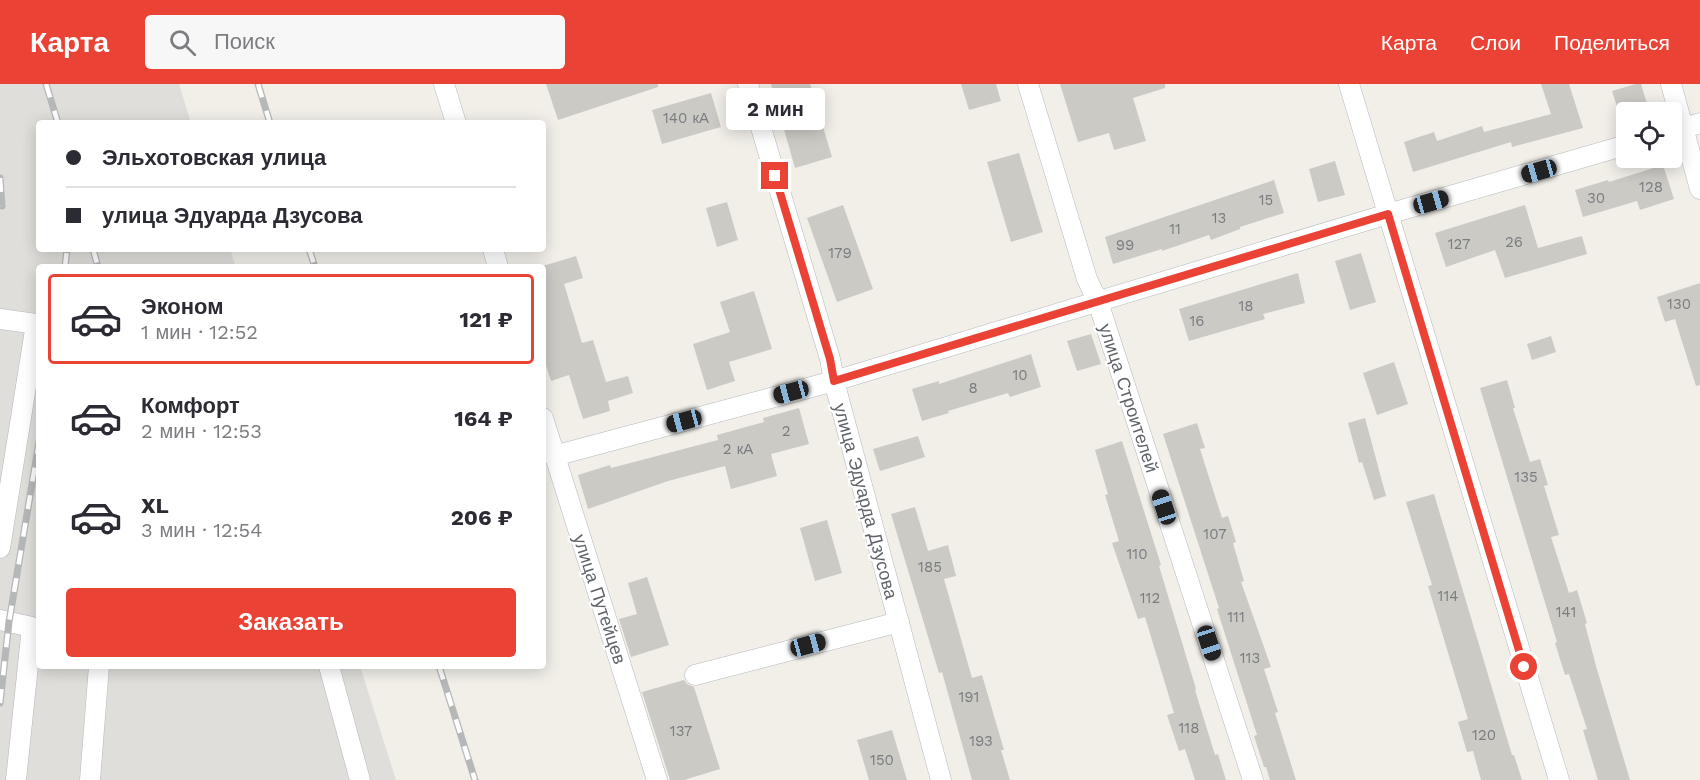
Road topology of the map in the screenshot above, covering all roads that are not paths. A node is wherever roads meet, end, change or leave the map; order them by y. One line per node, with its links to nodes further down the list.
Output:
1 (444, 84): 6 (street)
2 (748, 84): 13 (street, улица Эдуарда Дзусова)
3 (1028, 84): 11 (street, улица Строителей)
4 (1349, 84): 10 (street)
5 (1671, 84): 7 (street)
6 (455, 120)
7 (1684, 128): 9 (street)
8 (1616, 149): 10 (street)
9 (1700, 189)
10 (1388, 214): 11 (street); 28 (street)
11 (1098, 302): 13 (street); 27 (street, улица Строителей)
12 (0, 319): 16 (street)
13 (834, 381): 15 (street); 18 (street, улица Эдуарда Дзусова)
14 (546, 428): 15 (street, улица Путейцев)
15 (554, 456): 25 (street, улица Путейцев)
16 (0, 548)
17 (0, 620): 22 (street)
18 (898, 622): 21 (street); 26 (street, улица Эдуарда Дзусова)
19 (99, 669): 23 (street)
20 (330, 669): 24 (street)
21 (695, 675)
22 (16, 780)
23 (90, 780)
24 (360, 780)
25 (657, 780)
26 (941, 780)
27 (1253, 780)
28 (1558, 780)

